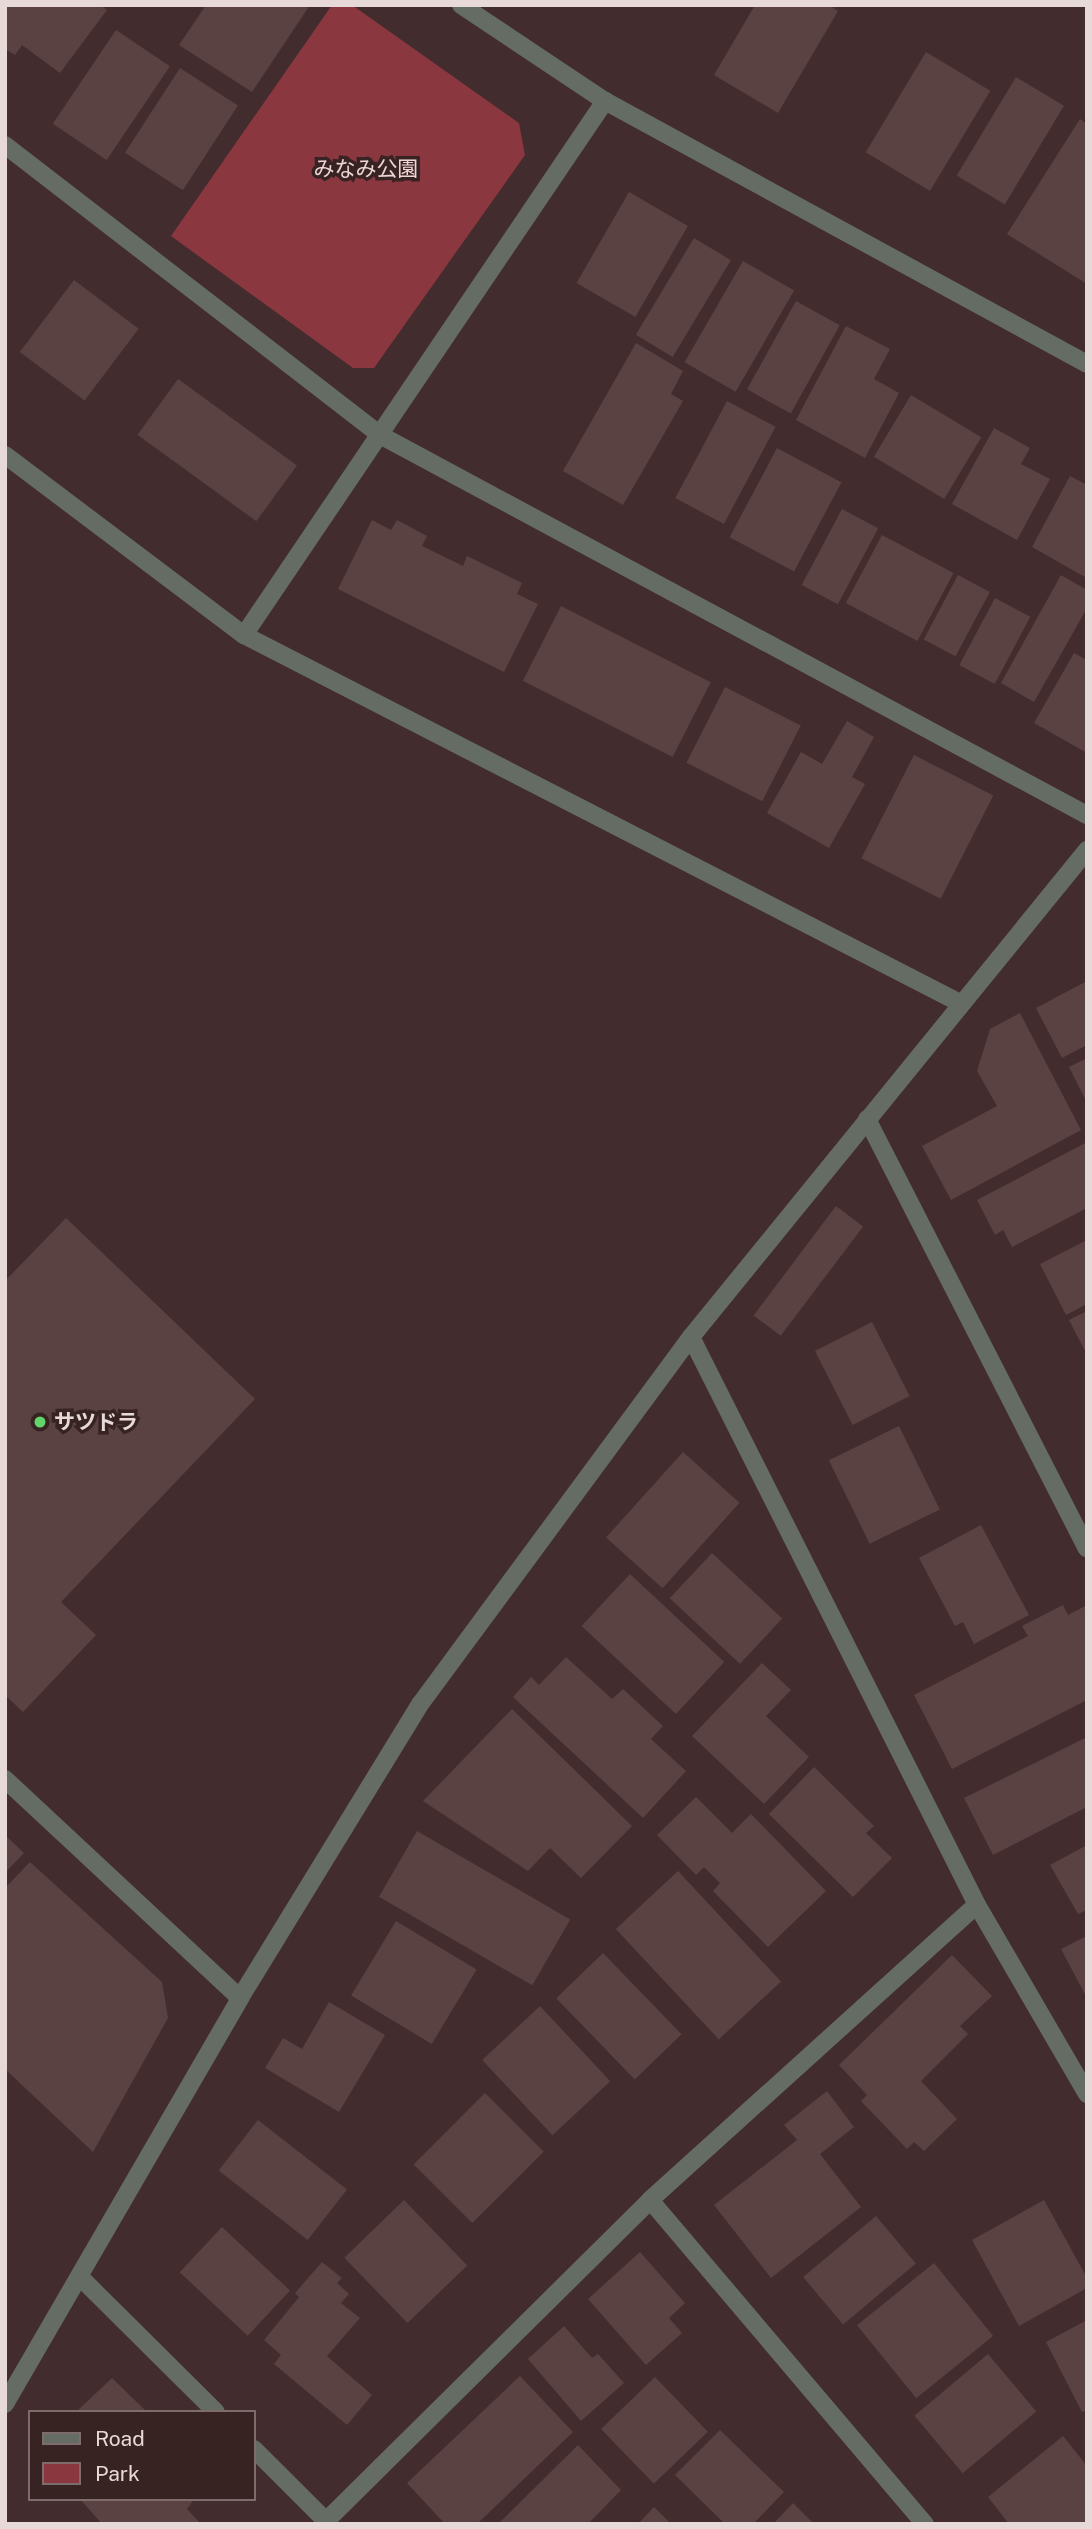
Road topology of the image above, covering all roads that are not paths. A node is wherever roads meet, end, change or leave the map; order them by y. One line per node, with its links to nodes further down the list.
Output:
1 (461, 5): 2 (street)
2 (605, 101): 4 (street); 5 (street)
3 (5, 145): 5 (street)
4 (1087, 364)
5 (380, 435): 7 (street); 8 (street)
6 (5, 455): 7 (street)
7 (244, 635): 10 (street)
8 (1087, 815)
9 (1087, 850): 10 (street)
10 (960, 1003): 11 (street)
11 (867, 1119): 12 (street); 13 (street)
12 (691, 1337): 15 (street); 16 (street)
13 (1087, 1548)
14 (5, 1779): 16 (street)
15 (977, 1905): 17 (street); 18 (street)
16 (240, 1998): 19 (street)
17 (1087, 2094)
18 (650, 2200): 23 (street); 24 (street)
19 (80, 2278): 20 (street); 21 (street)
20 (5, 2404)
21 (214, 2410)
22 (256, 2451): 23 (street)
23 (328, 2522)
24 (925, 2524)

